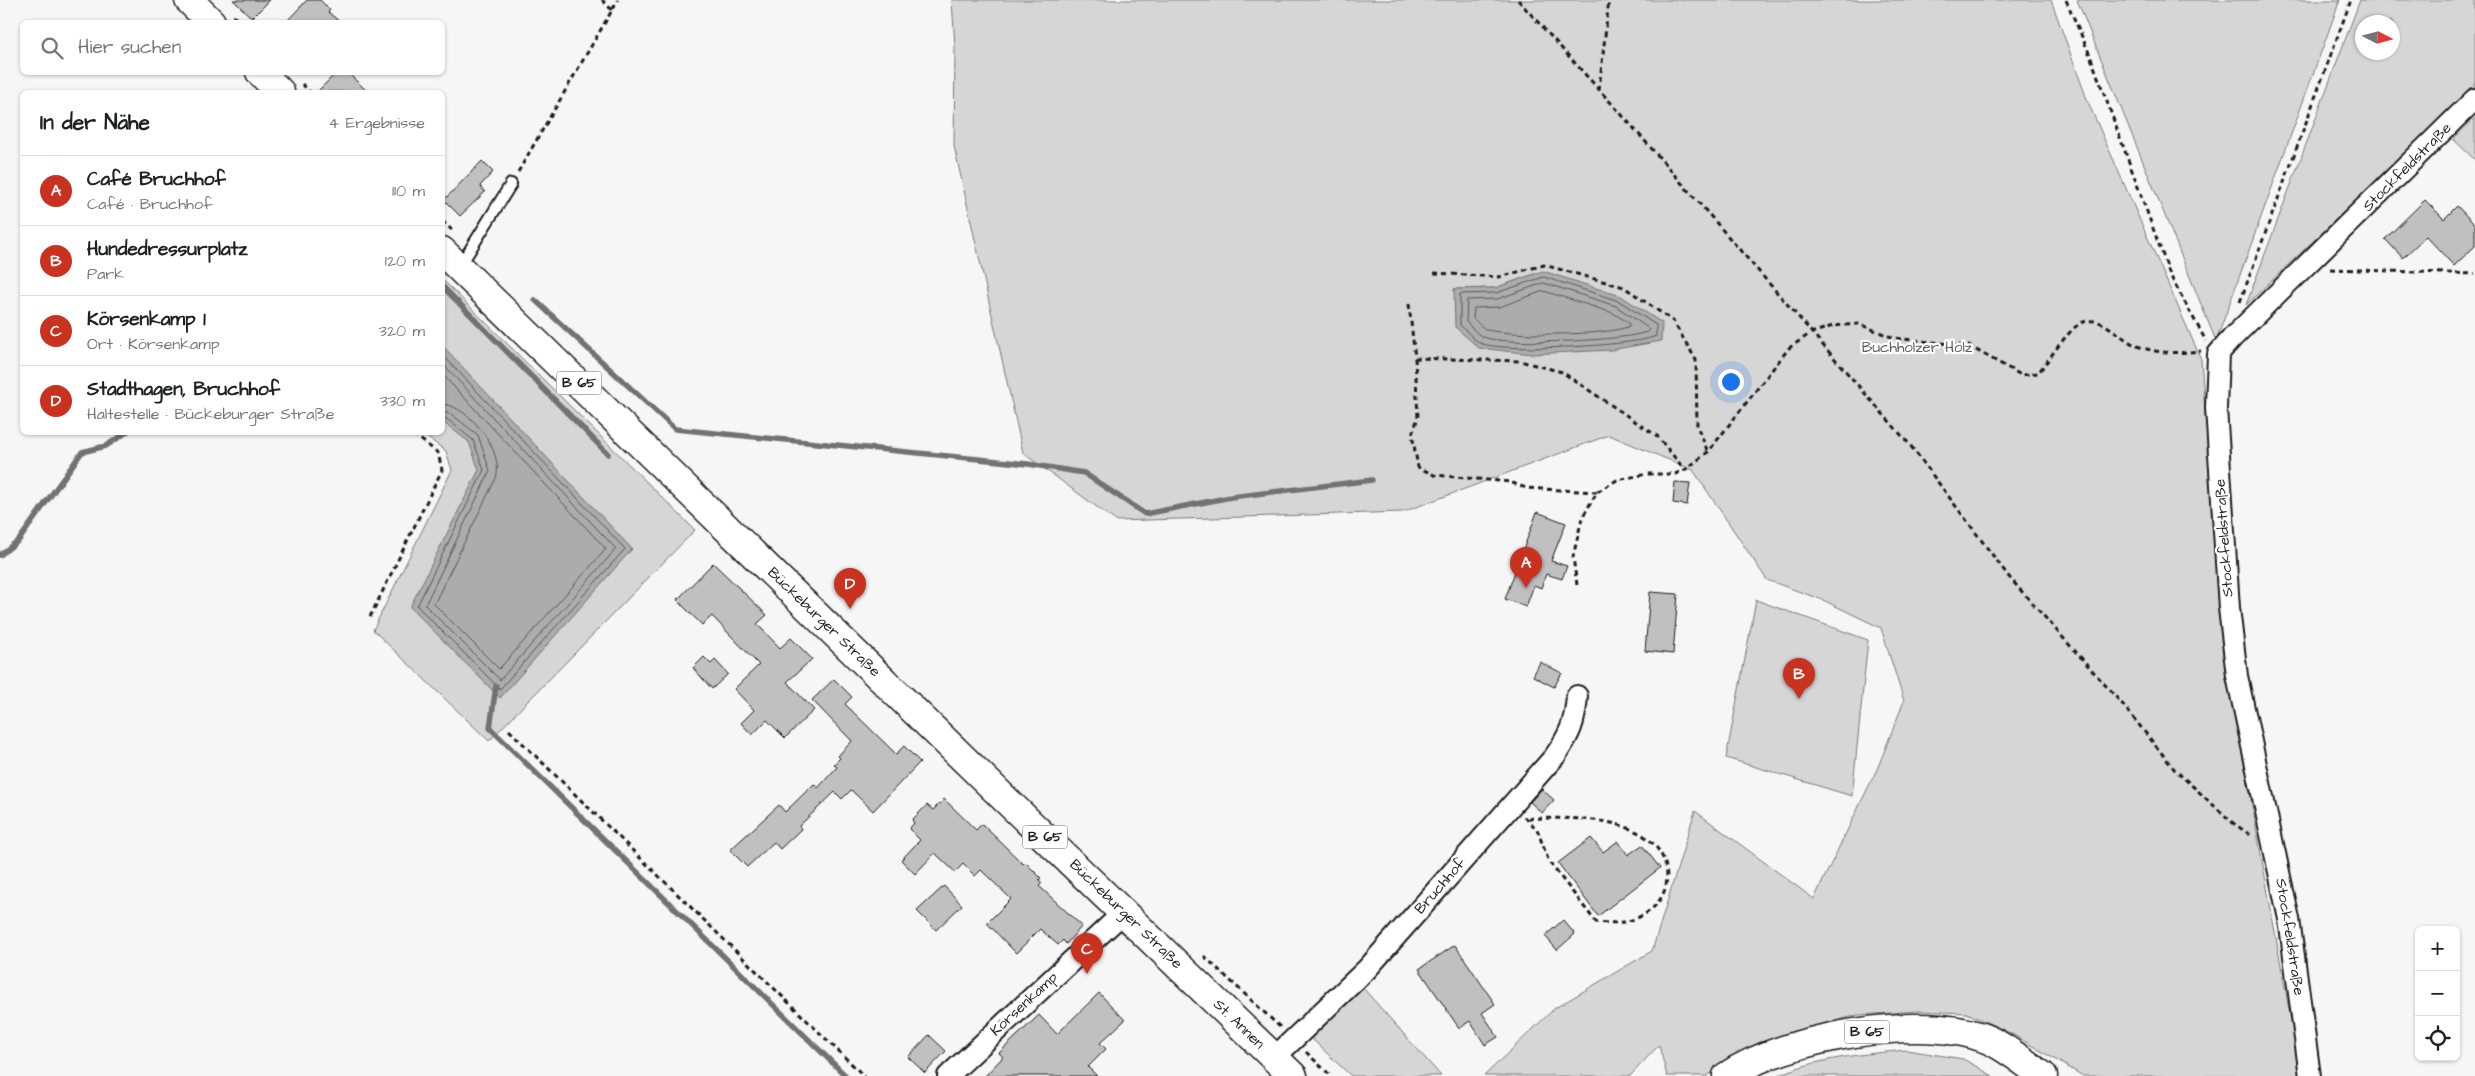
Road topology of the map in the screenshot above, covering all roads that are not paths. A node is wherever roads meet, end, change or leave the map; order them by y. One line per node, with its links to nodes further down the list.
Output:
1 (189, 0): 2 (main road)
2 (209, 20)
3 (263, 75): 4 (main road)
4 (278, 90)
5 (2475, 99): 17 (street, Stockfeldstraße)
6 (510, 184): 7 (lane)
7 (451, 259): 9 (main road, Bückeburger Straße / B 65)
8 (1577, 696): 12 (street, Bruchhof)
9 (1124, 912): 10 (main road, Bückeburger Straße / B 65); 13 (street, Körsenkamp)
10 (1207, 992): 12 (main road, St. Annen / B 65)
11 (2010, 1052): 14 (main road, B 65); 15 (main road, B 65); 16 (main road, B 65)
12 (1284, 1067)
13 (948, 1076)
14 (1727, 1076)
15 (2025, 1076)
16 (2044, 1076)
17 (2310, 1076)

